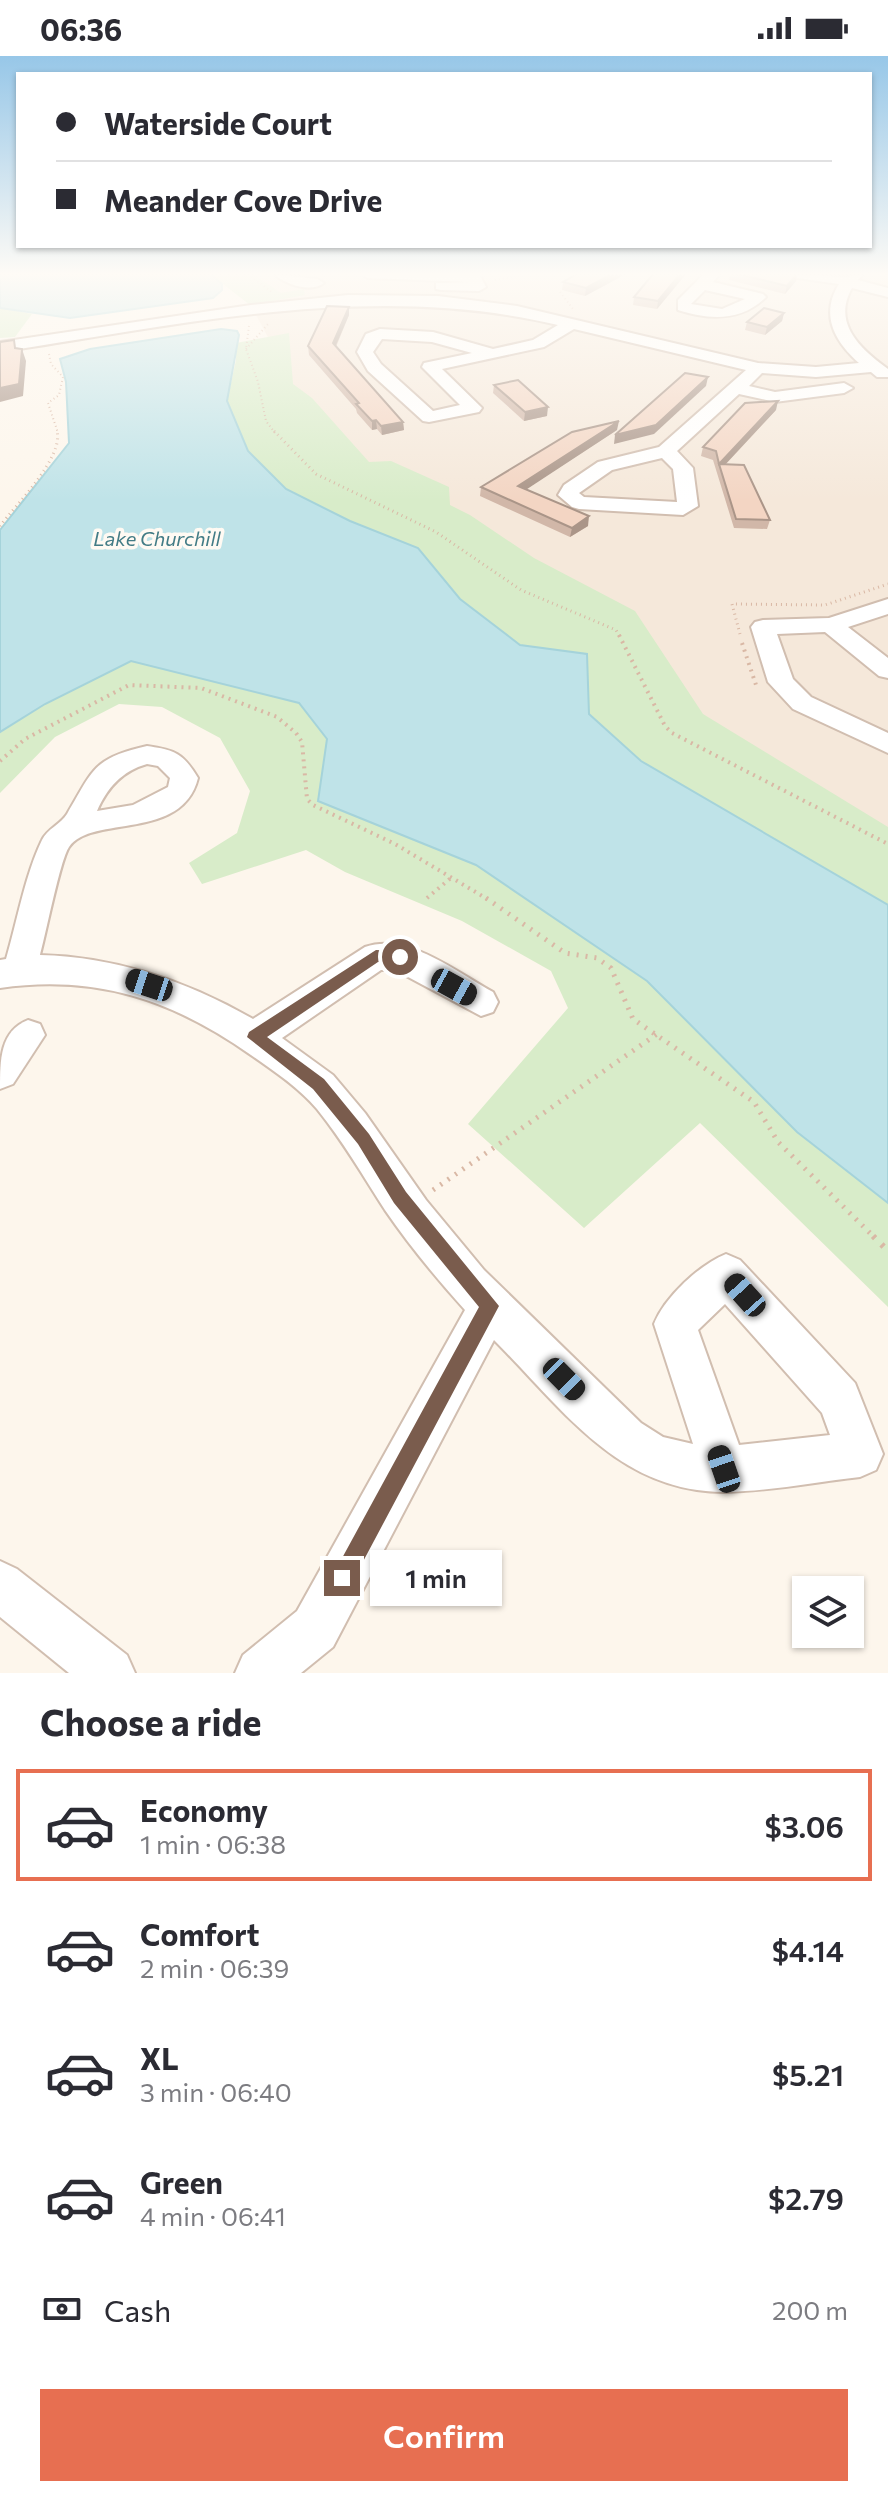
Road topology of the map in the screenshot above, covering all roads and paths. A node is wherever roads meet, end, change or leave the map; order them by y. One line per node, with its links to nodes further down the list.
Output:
1 (246, 349): 23 (path)
2 (366, 349): 8 (street)
3 (477, 349): 8 (street)
4 (513, 349): 8 (street)
5 (679, 349): 9 (street)
6 (856, 349): 10 (street)
7 (55, 350): 14 (path)
8 (493, 354)
9 (758, 368): 10 (street); 11 (street)
10 (881, 372)
11 (736, 388): 12 (street); 13 (street)
12 (844, 388)
13 (666, 451): 13 (street)
14 (0, 526)
15 (888, 584): 19 (path)
16 (888, 606): 17 (street)
17 (831, 625): 18 (street); 20 (street)
18 (888, 670)
19 (760, 691)
20 (888, 744)
21 (0, 761): 24 (path)
22 (77, 823): 26 (street)
23 (888, 844)
24 (452, 877): 25 (path); 28 (path)
25 (427, 898)
26 (10, 972): 30 (street)
27 (481, 1002): 30 (street)
28 (657, 1034): 32 (path); 33 (path)
29 (28, 1035): 31 (street)
30 (255, 1037): 32 (street)
31 (0, 1073)
32 (408, 1207): 34 (street)
33 (888, 1251)
34 (490, 1306): 35 (street); 38 (street)
35 (724, 1469): 35 (street)
36 (0, 1586): 37 (street)
37 (109, 1673)
38 (261, 1673)

